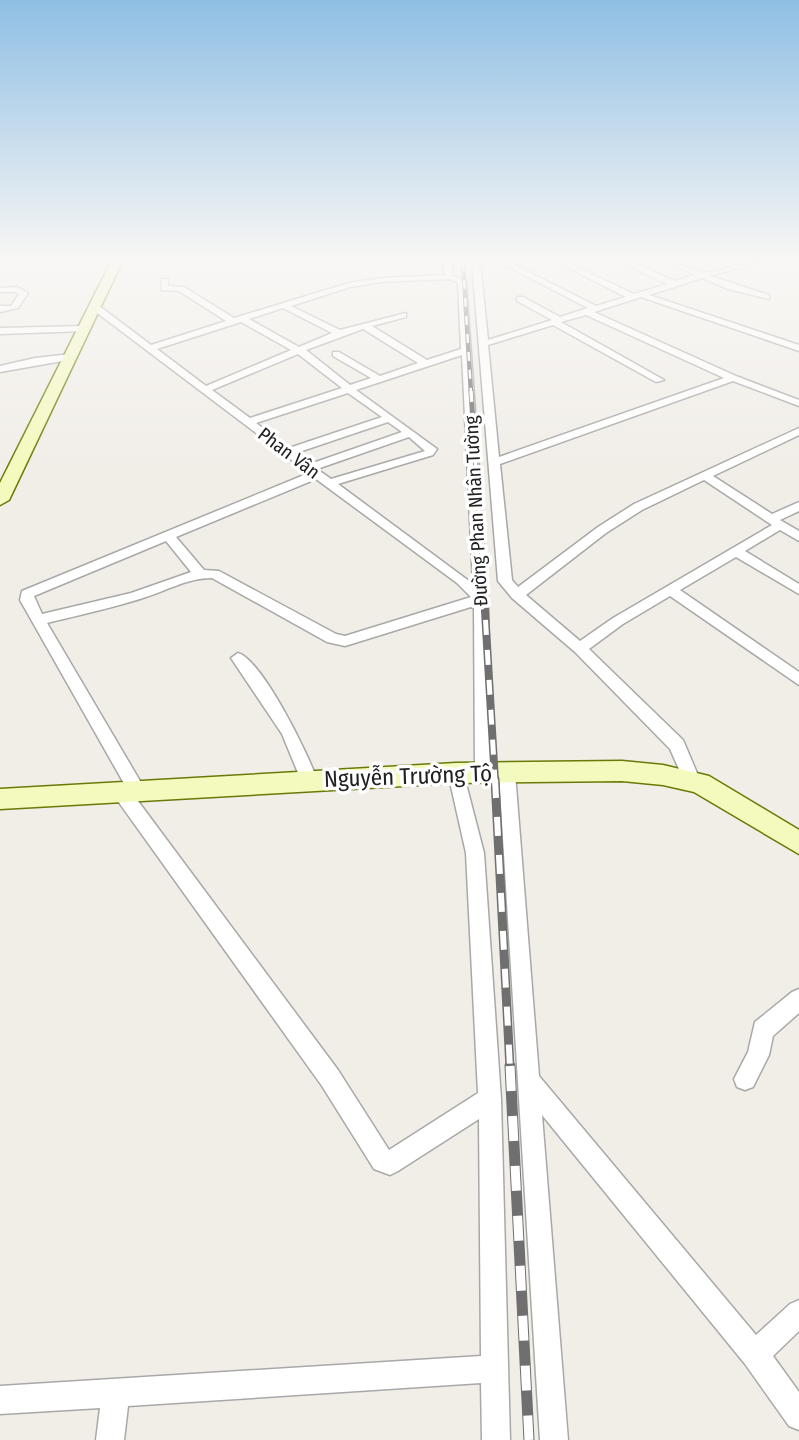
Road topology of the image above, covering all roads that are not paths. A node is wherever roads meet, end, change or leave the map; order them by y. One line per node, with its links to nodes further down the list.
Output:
1 (76, 329): 15 (street)
2 (84, 329): 23 (main road)
3 (125, 329): 18 (street, Phan Vân)
4 (209, 329): 18 (street)
5 (256, 329): 21 (street)
6 (330, 329): 16 (street)
7 (355, 329): 16 (street)
8 (370, 329): 24 (street)
9 (466, 329): 20 (street, Đường Phan Nhân Tường)
10 (482, 329): 17 (street)
11 (530, 329): 17 (street)
12 (570, 329): 28 (street)
13 (631, 329): 26 (street)
14 (742, 329): 19 (street)
15 (0, 331)
16 (339, 334): 21 (street)
17 (483, 344): 37 (street)
18 (150, 348): 30 (street, Phan Vân)
19 (799, 348)
20 (467, 350): 24 (street); 50 (street, Đường Phan Nhân Tường)
21 (299, 351): 29 (street); 30 (street)
22 (336, 354): 27 (street)
23 (71, 357): 25 (street); 40 (main road)
24 (425, 363): 27 (street)
25 (0, 369)
26 (733, 378): 31 (street); 37 (street)
27 (379, 379): 29 (street)
28 (659, 380)
29 (349, 389): 32 (street); 33 (street)
30 (205, 390): 33 (street, Phan Vân)
31 (797, 400)
32 (390, 418): 35 (street); 36 (street)
33 (248, 422): 36 (street, Phan Vân)
34 (799, 431): 39 (street)
35 (411, 433): 38 (street); 38 (street)
36 (288, 452): 38 (street, Phan Vân)
37 (495, 462): 49 (street)
38 (318, 475): 43 (street); 50 (street, Phan Vân)
39 (705, 476): 42 (street); 49 (street)
40 (0, 500)
41 (799, 506): 42 (street)
42 (776, 522): 44 (street); 45 (street)
43 (168, 535): 46 (street); 51 (street)
44 (799, 537)
45 (737, 552): 47 (street); 48 (street)
46 (200, 574): 50 (street); 51 (street)
47 (670, 590): 52 (street); 54 (street)
48 (799, 590)
49 (517, 595): 52 (street)
50 (481, 599): 55 (street, Đường Phan Nhân Tường)
51 (38, 620): 59 (street)
52 (580, 648): 58 (street)
53 (239, 658): 57 (street)
54 (799, 680)
55 (495, 772): 56 (main road, Nguyễn Trường Tộ); 58 (main road, Nguyễn Trường Tộ); 64 (street, Đường Phan Nhân Tường)
56 (456, 773): 57 (main road, Nguyễn Trường Tộ); 65 (street)
57 (309, 780): 59 (main road, Nguyễn Trường Tộ)
58 (692, 780): 61 (main road, Nguyễn Trường Tộ)
59 (129, 792): 60 (main road, Nguyễn Trường Tộ); 65 (street)
60 (0, 799)
61 (799, 843)
62 (799, 999): 63 (street)
63 (745, 1079)
64 (528, 1081): 67 (street); 74 (street, Đường Phan Nhân Tường)
65 (490, 1099): 68 (street)
66 (799, 1313): 67 (street)
67 (755, 1354): 71 (street)
68 (494, 1369): 69 (street); 73 (street)
69 (116, 1391): 70 (street); 72 (street)
70 (0, 1400)
71 (799, 1416)
72 (110, 1440)
73 (496, 1440)
74 (554, 1440)

